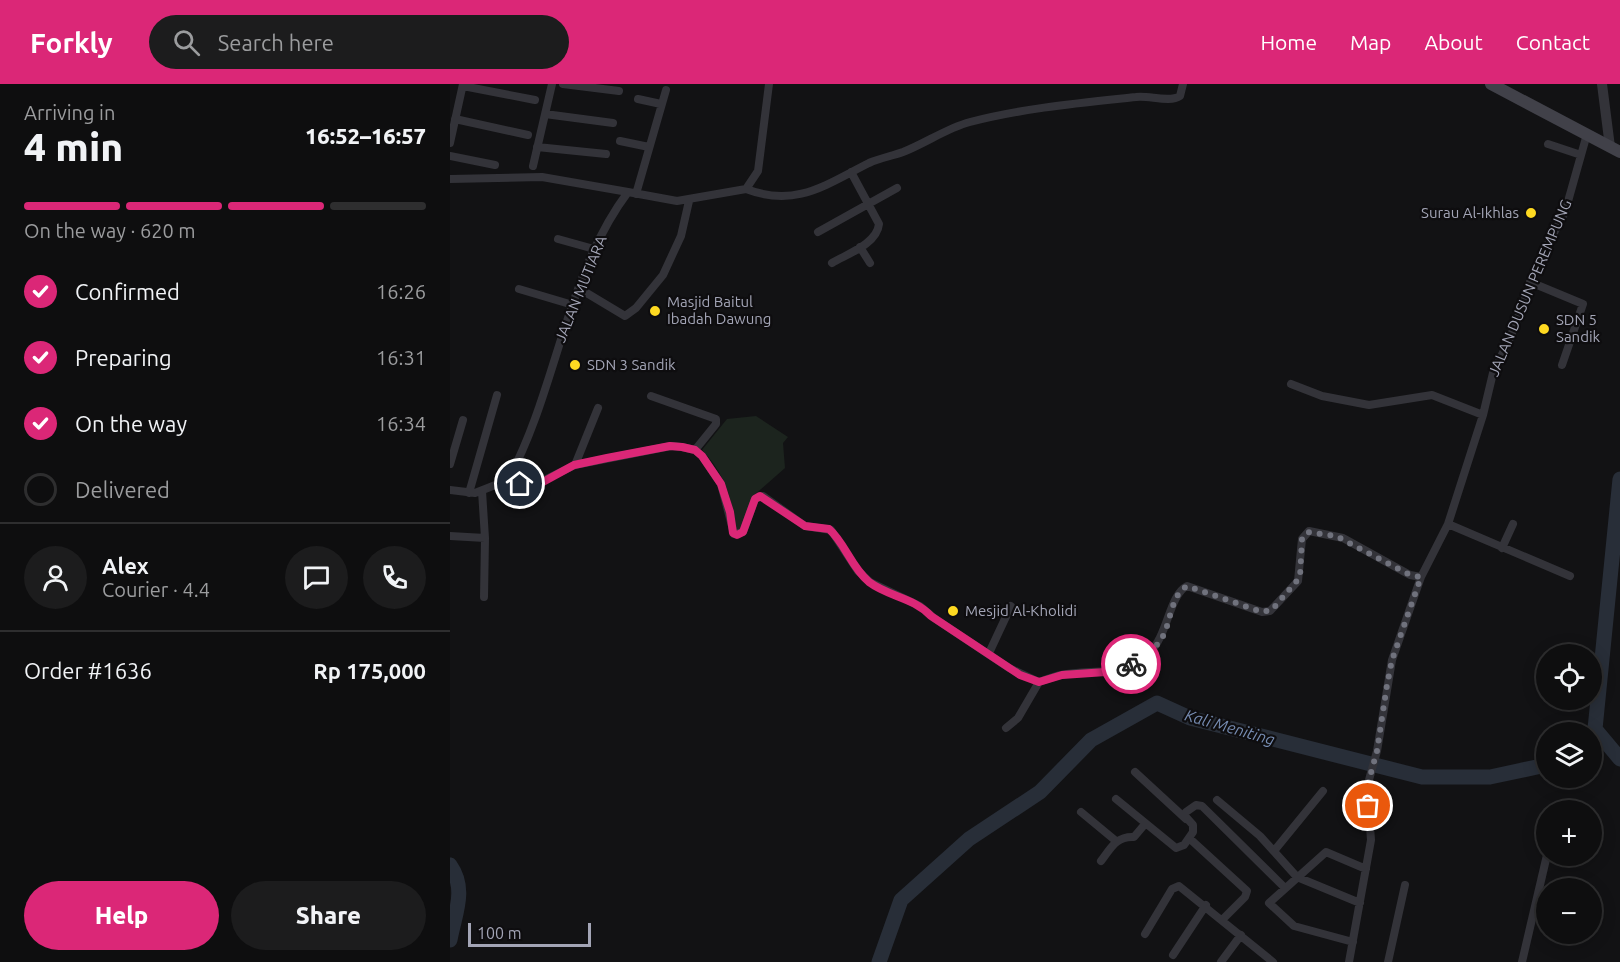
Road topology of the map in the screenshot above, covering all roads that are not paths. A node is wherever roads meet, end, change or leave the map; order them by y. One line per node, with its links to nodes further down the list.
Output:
1 (552, 84): 13 (street)
2 (563, 84): 9 (street)
3 (769, 84): 32 (street)
4 (1183, 84): 29 (street)
5 (1491, 84): 16 (main road)
6 (1602, 84): 23 (street)
7 (463, 85): 11 (street); 14 (street)
8 (666, 90): 12 (street, JALAN MUTIARA)
9 (619, 91)
10 (638, 99): 12 (street)
11 (535, 100)
12 (661, 104): 22 (street, JALAN MUTIARA)
13 (545, 114): 15 (street); 21 (street)
14 (455, 119): 17 (street); 19 (street)
15 (613, 123)
16 (1587, 134): 23 (main road); 25 (street, JALAN DUSUN PEREMPUNG)
17 (528, 135)
18 (620, 141): 22 (street)
19 (450, 143)
20 (1548, 144): 25 (street)
21 (537, 147): 24 (street); 28 (street)
22 (650, 147): 33 (street, JALAN MUTIARA)
23 (1616, 150)
24 (606, 154)
25 (1581, 155): 42 (street, JALAN DUSUN PEREMPUNG)
26 (450, 156): 27 (street)
27 (495, 165)
28 (533, 166)
29 (851, 172): 32 (street); 35 (street)
30 (450, 179): 33 (street)
31 (897, 188): 35 (street)
32 (746, 189): 34 (street)
33 (632, 193): 34 (street); 39 (street, JALAN MUTIARA)
34 (689, 201): 44 (street)
35 (868, 204): 36 (street); 38 (street)
36 (818, 232)
37 (558, 239): 39 (street)
38 (860, 247): 40 (street); 41 (street)
39 (594, 249): 44 (street, JALAN MUTIARA)
40 (832, 263)
41 (870, 263)
42 (1530, 282): 46 (street); 51 (street, JALAN DUSUN PEREMPUNG)
43 (519, 289): 45 (street)
44 (580, 289): 45 (street, JALAN MUTIARA)
45 (573, 305): 56 (street, JALAN MUTIARA)
46 (1562, 365)
47 (1291, 384): 51 (street)
48 (497, 395): 59 (street)
49 (651, 396): 53 (street)
50 (598, 408): 55 (street)
51 (1483, 415): 60 (street, JALAN DUSUN PEREMPUNG)
52 (463, 420): 54 (street)
53 (695, 450): 55 (street); 69 (street)
54 (450, 464)
55 (574, 465): 56 (street)
56 (508, 480): 58 (street)
57 (450, 490): 59 (street)
58 (482, 492): 59 (street); 63 (street)
59 (469, 493)
60 (1448, 524): 64 (street); 66 (street, JALAN DUSUN PEREMPUNG)
61 (1513, 524): 64 (street)
62 (450, 536): 63 (street)
63 (485, 538): 67 (street)
64 (1502, 548): 65 (street)
65 (1570, 576)
66 (1421, 577): 70 (street); 84 (street, JALAN DUSUN PEREMPUNG)
67 (484, 597)
68 (1011, 606): 69 (street)
69 (989, 653): 70 (street)
70 (1039, 682): 71 (street)
71 (1006, 728)
72 (1134, 772): 77 (street)
73 (1323, 791): 81 (street)
74 (1116, 799): 78 (street)
75 (1217, 800): 81 (street)
76 (1081, 812): 80 (street)
77 (1186, 819): 79 (street); 87 (street)
78 (1146, 824): 79 (street); 80 (street)
79 (1189, 838): 90 (street)
80 (1116, 841): 82 (street)
81 (1274, 851): 85 (street)
82 (1101, 861)
83 (1544, 866): 100 (street)
84 (1366, 869): 85 (street); 88 (street, JALAN DUSUN PEREMPUNG)
85 (1297, 877): 87 (street); 88 (street)
86 (1405, 885): 99 (street)
87 (1285, 888): 93 (street)
88 (1360, 903): 93 (street, JALAN DUSUN PEREMPUNG)
89 (1206, 905): 90 (street); 91 (street); 94 (street)
90 (1223, 919): 92 (street)
91 (1145, 933)
92 (1241, 935): 95 (street); 96 (street)
93 (1353, 942): 98 (street, JALAN DUSUN PEREMPUNG)
94 (1173, 955)
95 (1262, 958): 97 (street)
96 (1221, 962)
97 (1273, 962)
98 (1349, 962)
99 (1388, 962)
100 (1522, 962)

